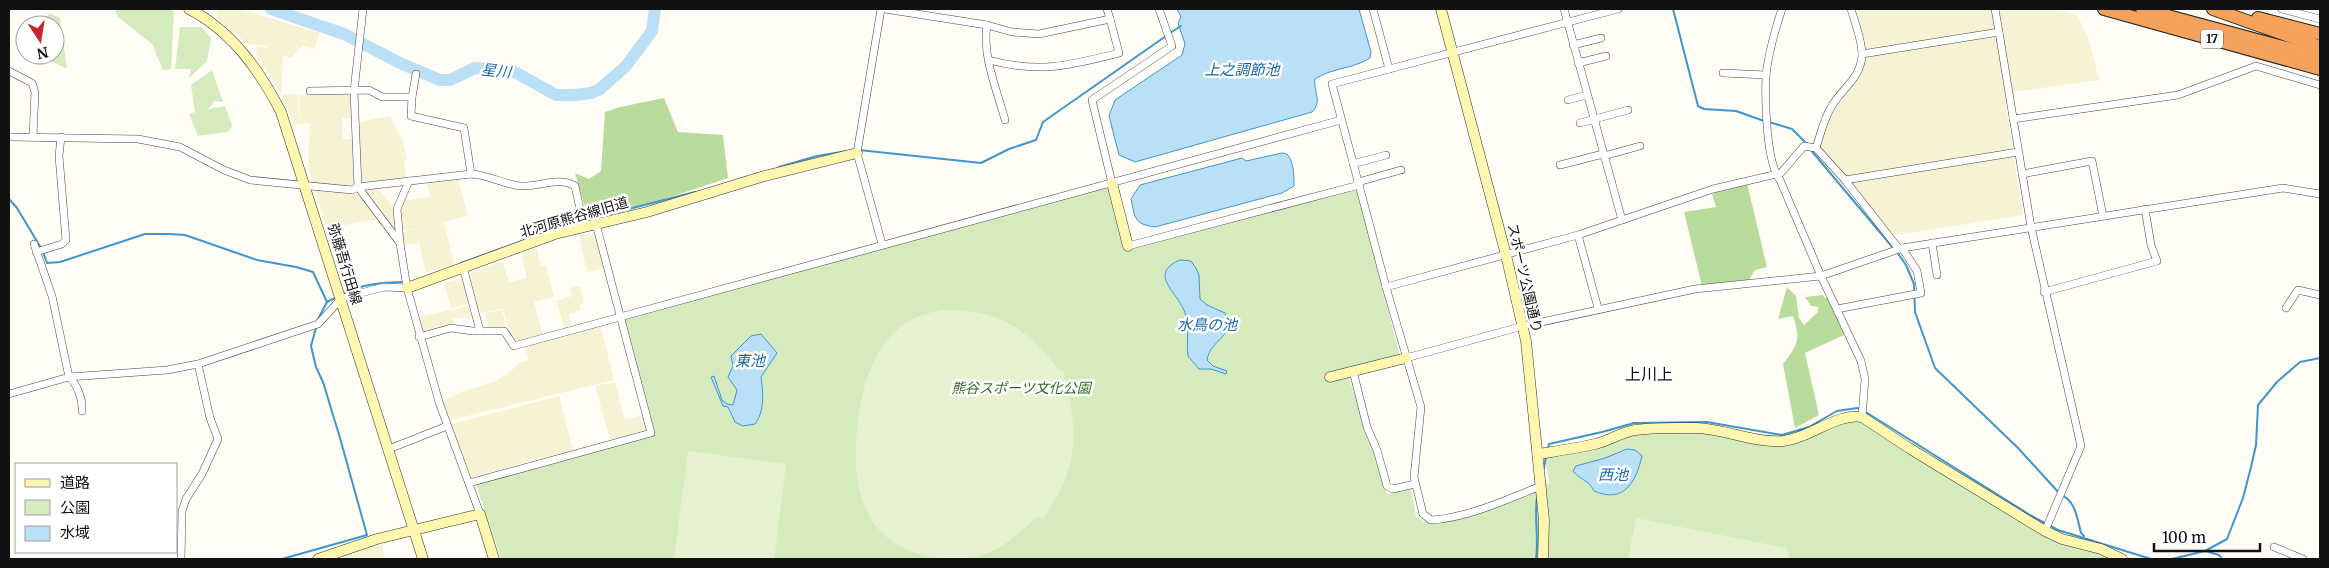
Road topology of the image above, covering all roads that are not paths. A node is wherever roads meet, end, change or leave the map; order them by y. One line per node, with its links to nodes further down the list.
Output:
1 (189, 9): 72 (street, 弥藤吾行田線)
2 (363, 9): 43 (street)
3 (881, 9): 59 (street)
4 (885, 9): 23 (street)
5 (1107, 9): 21 (street)
6 (1159, 9): 70 (street)
7 (1373, 9): 35 (street)
8 (1440, 9): 29 (street, スポーツ公園通り)
9 (1564, 9): 22 (street)
10 (1618, 9): 22 (street)
11 (1782, 9): 40 (street)
12 (1852, 9): 30 (street)
13 (1995, 9): 24 (street)
14 (2104, 9): 36 (highway, 17)
15 (2142, 9): 32 (highway, 17)
16 (2213, 9): 28 (highway, 17)
17 (2220, 9): 25 (highway, 17)
18 (2282, 9): 19 (street)
19 (2310, 12): 20 (street)
20 (2320, 19)
21 (1110, 20): 23 (street); 33 (street)
22 (1567, 22): 27 (street); 29 (street)
23 (987, 25): 33 (street)
24 (1999, 32): 30 (street); 49 (street)
25 (2320, 34)
26 (1601, 38): 27 (street)
27 (1574, 45): 34 (street)
28 (2320, 46)
29 (1452, 52): 35 (street); 89 (street, スポーツ公園通り)
30 (1862, 54): 57 (street)
31 (1606, 56): 34 (street)
32 (2320, 57)
33 (989, 60): 50 (street)
34 (1578, 64): 44 (street)
35 (1389, 69): 51 (street)
36 (2320, 69)
37 (9, 71): 53 (street)
38 (1723, 72): 40 (street)
39 (416, 74): 45 (street)
40 (1766, 76): 65 (street)
41 (2320, 85): 49 (street)
42 (310, 91): 43 (street)
43 (354, 91): 45 (street); 73 (street)
44 (1587, 95): 46 (street); 48 (street)
45 (412, 97): 66 (street)
46 (1568, 100)
47 (1628, 110): 48 (street)
48 (1594, 119): 52 (street); 61 (street)
49 (2013, 119): 58 (street)
50 (1005, 120)
51 (1341, 120): 62 (street); 70 (street)
52 (1580, 123)
53 (33, 136): 54 (street); 55 (street)
54 (9, 137)
55 (61, 137): 72 (street); 88 (street)
56 (1640, 146): 61 (street)
57 (1815, 148): 65 (street); 68 (street)
58 (2018, 152): 67 (street); 68 (street)
59 (857, 154): 78 (street, 北河原熊谷線旧道); 85 (street)
60 (1386, 155): 62 (street)
61 (1604, 155): 63 (street); 77 (street)
62 (1353, 164): 71 (street)
63 (1560, 165)
64 (1401, 170): 71 (street)
65 (1775, 173): 77 (street); 92 (street)
66 (471, 174): 69 (street); 79 (street)
67 (2022, 174): 76 (street); 80 (street)
68 (1845, 180): 87 (street)
69 (409, 181): 73 (street); 82 (street)
70 (1112, 183): 85 (street); 86 (street)
71 (1358, 183): 86 (street); 93 (street)
72 (305, 185): 73 (street); 97 (street, 弥藤吾行田線)
73 (358, 187): 82 (street)
74 (2320, 194): 75 (street)
75 (2145, 209): 76 (street); 95 (street)
76 (2103, 216): 80 (street)
77 (1622, 220): 81 (street)
78 (596, 224): 79 (street, 北河原熊谷線旧道); 101 (street)
79 (584, 226): 90 (street, 北河原熊谷線旧道)
80 (2031, 227): 83 (street); 95 (street)
81 (1578, 236): 89 (street); 98 (street)
82 (400, 243): 94 (street)
83 (1932, 243): 87 (street); 91 (street)
84 (34, 244): 88 (street)
85 (882, 244): 101 (street)
86 (1128, 246)
87 (1900, 249): 92 (street); 100 (street)
88 (36, 252): 108 (street)
89 (1506, 255): 93 (street); 102 (street, スポーツ公園通り)
90 (463, 267): 94 (street, 北河原熊谷線旧道); 103 (street)
91 (1937, 274)
92 (1821, 276): 98 (street); 100 (street)
93 (1386, 287): 105 (street)
94 (407, 288): 97 (street); 104 (street)
95 (2044, 292): 121 (street)
96 (2320, 295): 99 (street)
97 (341, 299): 106 (street); 114 (street, 弥藤吾行田線)
98 (1598, 308): 102 (street)
99 (2286, 308)
100 (1837, 309): 112 (street)
101 (621, 316): 103 (street); 116 (street)
102 (1523, 326): 105 (street); 115 (street, スポーツ公園通り)
103 (480, 331): 104 (street)
104 (419, 337): 113 (street)
105 (1406, 358): 107 (street); 117 (street)
106 (198, 364): 108 (street); 123 (street)
107 (1353, 371): 109 (street); 117 (street)
108 (69, 376): 110 (street); 111 (street)
109 (1330, 377)
110 (9, 394)
111 (82, 411)
112 (1862, 417): 115 (street); 121 (street)
113 (447, 426): 114 (street); 116 (street)
114 (389, 448): 120 (street, 弥藤吾行田線)
115 (1539, 454): 118 (street, スポーツ公園通り)
116 (469, 483): 119 (street)
117 (1415, 484): 118 (street)
118 (1541, 486): 127 (street, スポーツ公園通り)
119 (480, 514): 120 (street); 126 (street)
120 (413, 530): 124 (street); 125 (street, 弥藤吾行田線)
121 (2046, 530): 128 (street)
122 (2274, 547): 129 (street)
123 (181, 559)
124 (318, 559)
125 (423, 559)
126 (494, 559)
127 (1543, 559)
128 (2122, 559)
129 (2303, 559)

